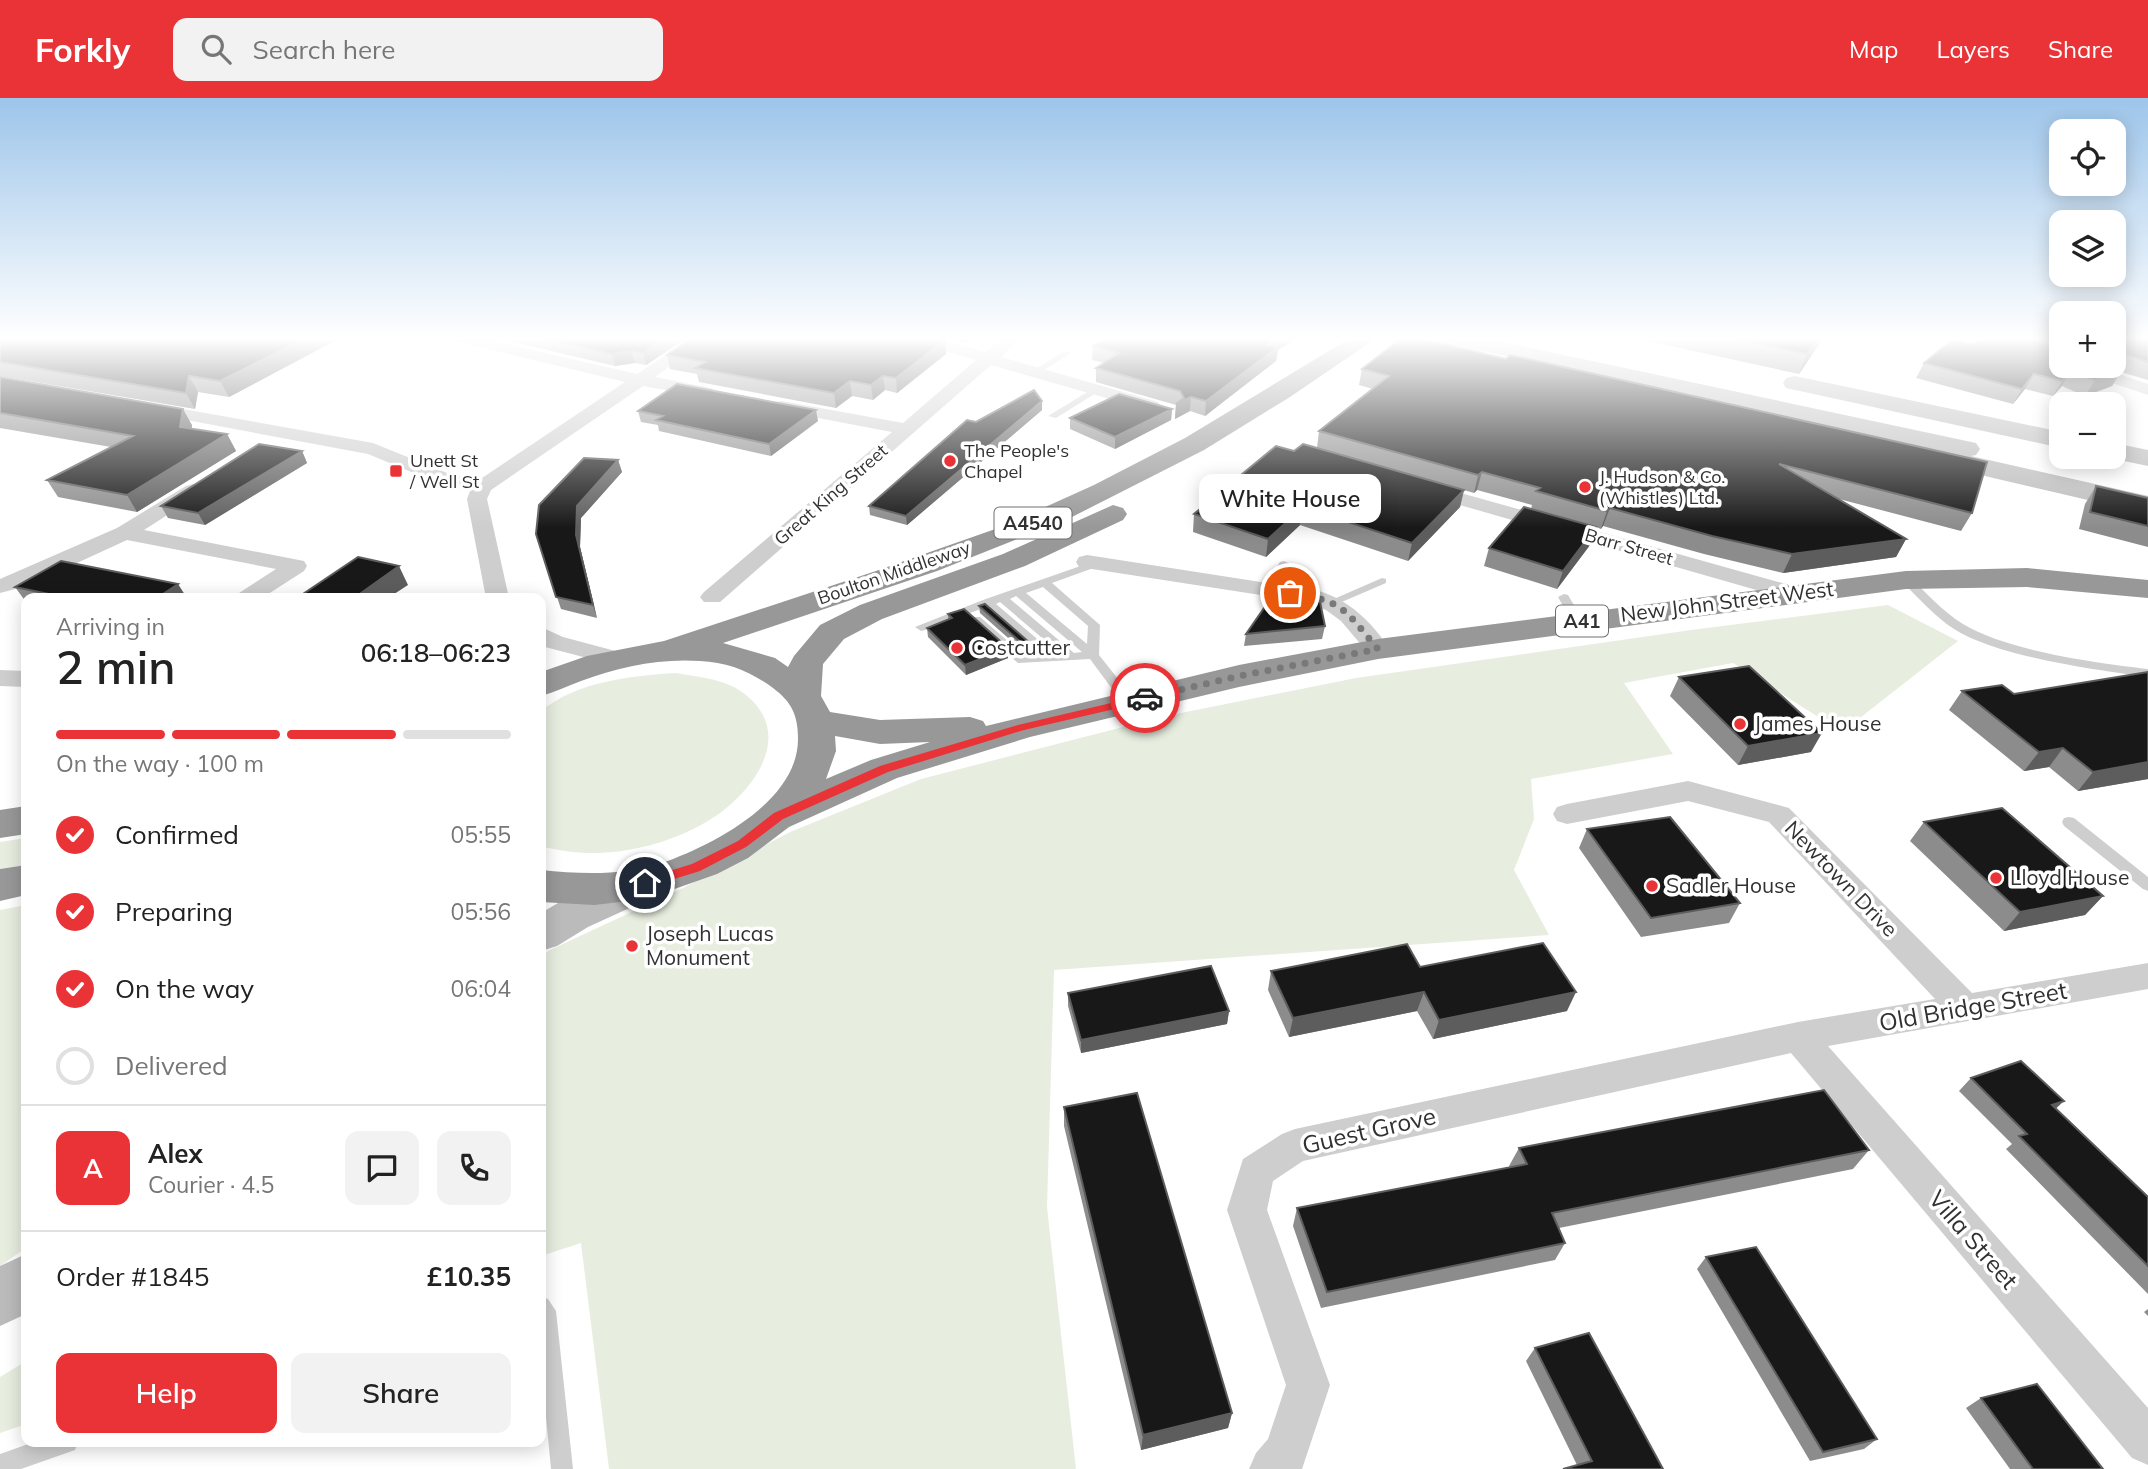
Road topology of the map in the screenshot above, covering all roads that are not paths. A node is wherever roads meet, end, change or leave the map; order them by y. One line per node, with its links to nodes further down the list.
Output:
1 (610, 401): 27 (street)
2 (938, 401): 16 (street, Great King Street)
3 (1078, 401): 15 (lane)
4 (1134, 401): 14 (street)
5 (1273, 401): 50 (highway, Boulton Middleway / A4540)
6 (1294, 401): 60 (highway, Boulton Middleway / A4540)
7 (1705, 401): 29 (main road)
8 (1769, 401): 13 (main road)
9 (1779, 401): 13 (main road)
10 (1865, 401): 18 (main road)
11 (127, 404): 17 (street)
12 (768, 404): 16 (street)
13 (1816, 410): 20 (main road); 28 (main road)
14 (1171, 412)
15 (1053, 416)
16 (906, 429): 43 (street, Great King Street)
17 (284, 432): 19 (street); 27 (street)
18 (2049, 446)
19 (261, 447)
20 (2049, 447)
21 (2148, 458): 22 (main road)
22 (2126, 459)
23 (2126, 468): 25 (main road)
24 (216, 475): 30 (street)
25 (2148, 478)
26 (1401, 482): 42 (street, Barr Street)
27 (482, 487): 40 (street)
28 (2148, 490)
29 (2148, 505)
30 (125, 533): 36 (street); 39 (street)
31 (1091, 563): 35 (lane); 38 (street)
32 (1284, 564): 38 (lane)
33 (1906, 580): 37 (highway, New John Street West / A41); 42 (highway, New John Street West / A41); 55 (lane)
34 (1382, 581): 45 (lane)
35 (1045, 583): 41 (lane); 51 (lane)
36 (0, 586)
37 (2148, 589)
38 (1268, 590): 45 (street)
39 (255, 593)
40 (497, 593)
41 (1020, 593): 44 (lane); 51 (lane)
42 (1792, 593): 49 (highway, New John Street West / A41)
43 (712, 597)
44 (997, 602): 46 (lane); 52 (lane); 54 (lane)
45 (1333, 602): 49 (street)
46 (968, 613): 47 (lane); 54 (lane)
47 (921, 627)
48 (546, 637): 53 (street)
49 (1378, 649): 59 (highway, New John Street West / A41)
50 (671, 650): 53 (highway, A4540); 60 (highway, A4540)
51 (1093, 655): 52 (lane); 59 (lane)
52 (1071, 656): 54 (lane)
53 (614, 658): 58 (highway, A4540)
54 (1052, 658)
55 (2148, 673)
56 (0, 678): 57 (street)
57 (21, 679)
58 (546, 683)
59 (1129, 702): 61 (highway, New John Street West / A41)
60 (809, 708): 61 (highway, New John Street West / A41); 63 (highway, A4540)
61 (1022, 727): 63 (highway, New John Street West / A41)
62 (1567, 814): 74 (street, Newtown Drive)
63 (778, 816): 68 (highway, A4540)
64 (21, 821): 66 (highway)
65 (2069, 822): 70 (lane)
66 (0, 824)
67 (21, 881): 69 (highway)
68 (645, 883): 71 (highway, A4540); 72 (main road)
69 (0, 885)
70 (2148, 885)
71 (546, 887)
72 (546, 931)
73 (2148, 976): 74 (street, Old Bridge Street)
74 (1966, 1009): 75 (street, Old Bridge Street)
75 (1798, 1037): 79 (street, Villa Street); 83 (street, Guest Grove)
76 (21, 1285): 77 (main road)
77 (0, 1298)
78 (546, 1311): 82 (lane)
79 (2148, 1442)
80 (52, 1447): 81 (lane)
81 (0, 1465)
82 (562, 1469)
83 (1272, 1469)

